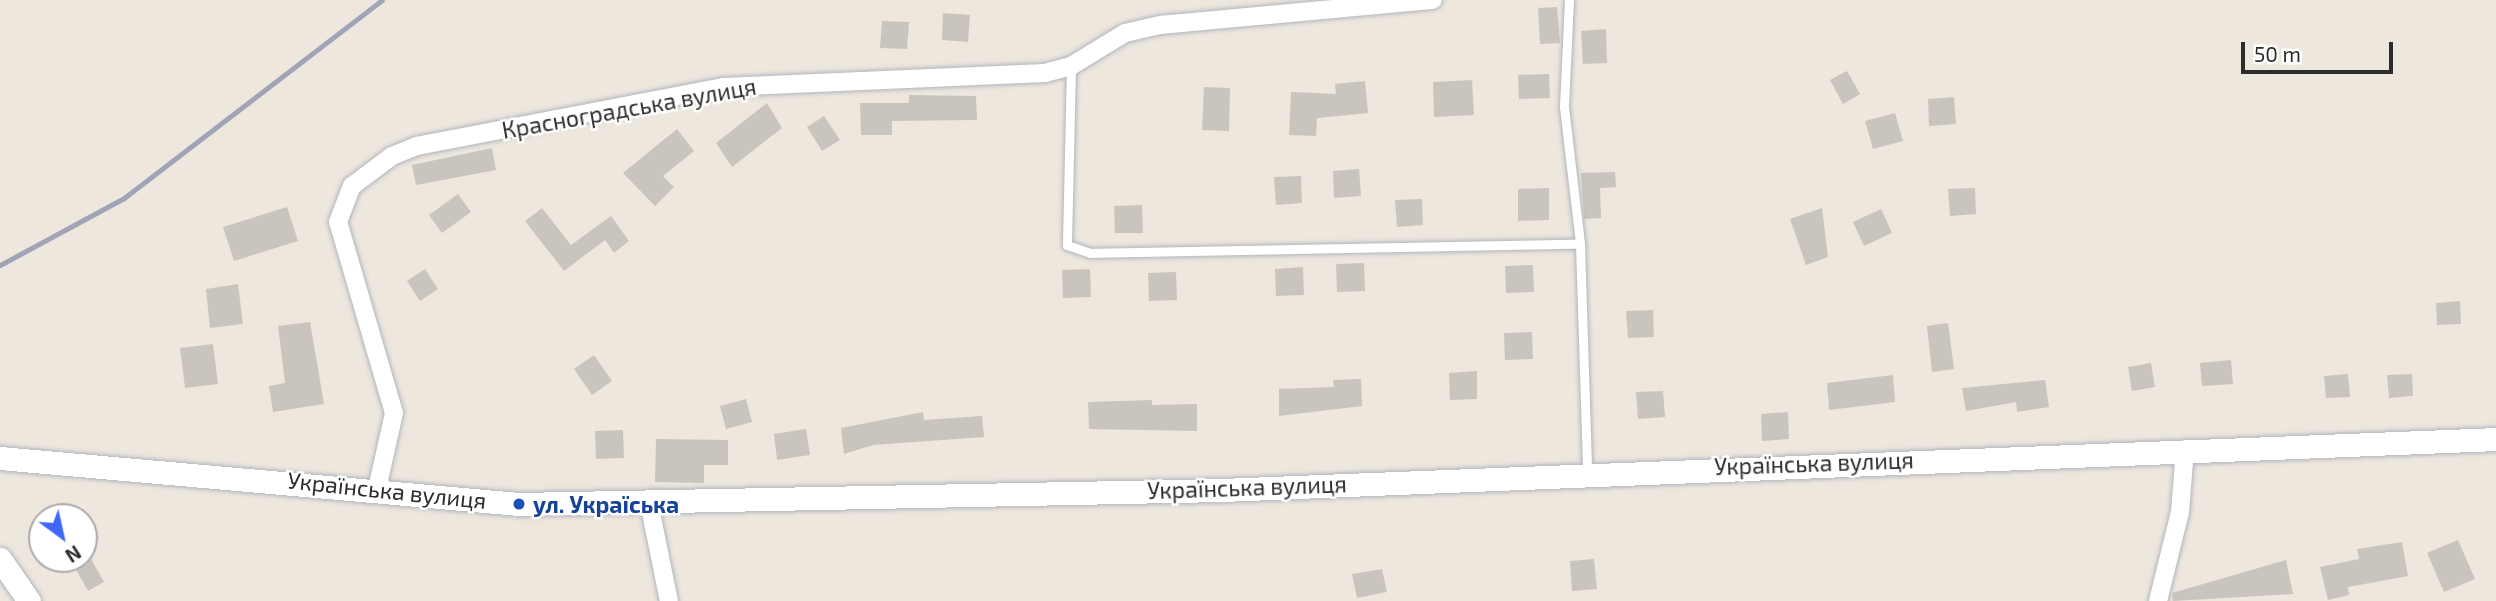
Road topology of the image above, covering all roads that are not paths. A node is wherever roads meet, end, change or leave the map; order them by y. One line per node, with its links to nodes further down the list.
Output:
1 (1433, 0): 3 (street, Красноградська вулиця)
2 (1569, 0): 4 (lane)
3 (1071, 66): 4 (lane); 9 (street, Красноградська вулиця)
4 (1580, 244): 8 (lane)
5 (2496, 439): 6 (street, Українська вулиця)
6 (2185, 449): 8 (street, Українська вулиця); 14 (street)
7 (0, 457): 9 (street, Українська вулиця)
8 (1587, 471): 10 (street, Українська вулиця)
9 (377, 489): 10 (street, Українська вулиця)
10 (649, 503): 13 (street)
11 (0, 559): 12 (street)
12 (29, 600)
13 (669, 601)
14 (2158, 601)

